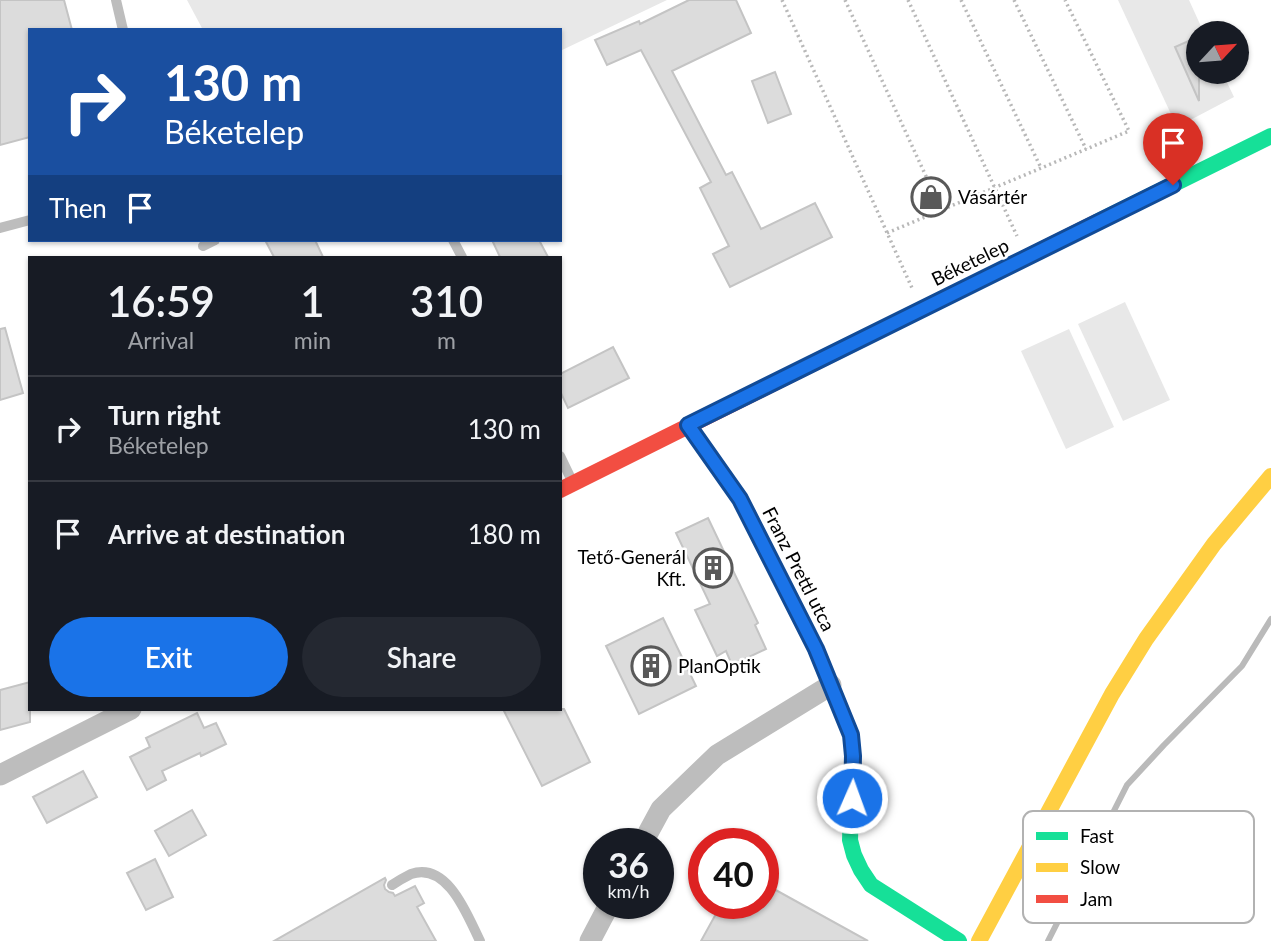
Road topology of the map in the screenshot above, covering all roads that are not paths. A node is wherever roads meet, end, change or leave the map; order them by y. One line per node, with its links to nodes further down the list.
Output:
1 (116, 0): 2 (lane)
2 (123, 28)
3 (1271, 136): 8 (street, Béketelep)
4 (28, 220): 5 (lane)
5 (0, 227)
6 (211, 242): 7 (lane)
7 (203, 246)
8 (688, 425): 11 (street, Béketelep); 12 (street, Franz Prettl utca)
9 (562, 465): 11 (lane)
10 (1271, 476): 15 (street)
11 (567, 486)
12 (831, 685): 16 (street); 22 (street, Franz Prettl utca)
13 (127, 711): 14 (street)
14 (0, 775)
15 (1049, 811)
16 (650, 828)
17 (1023, 859): 23 (street)
18 (392, 885): 20 (lane)
19 (602, 919): 21 (street)
20 (480, 941)
21 (590, 941)
22 (958, 941)
23 (979, 941)

